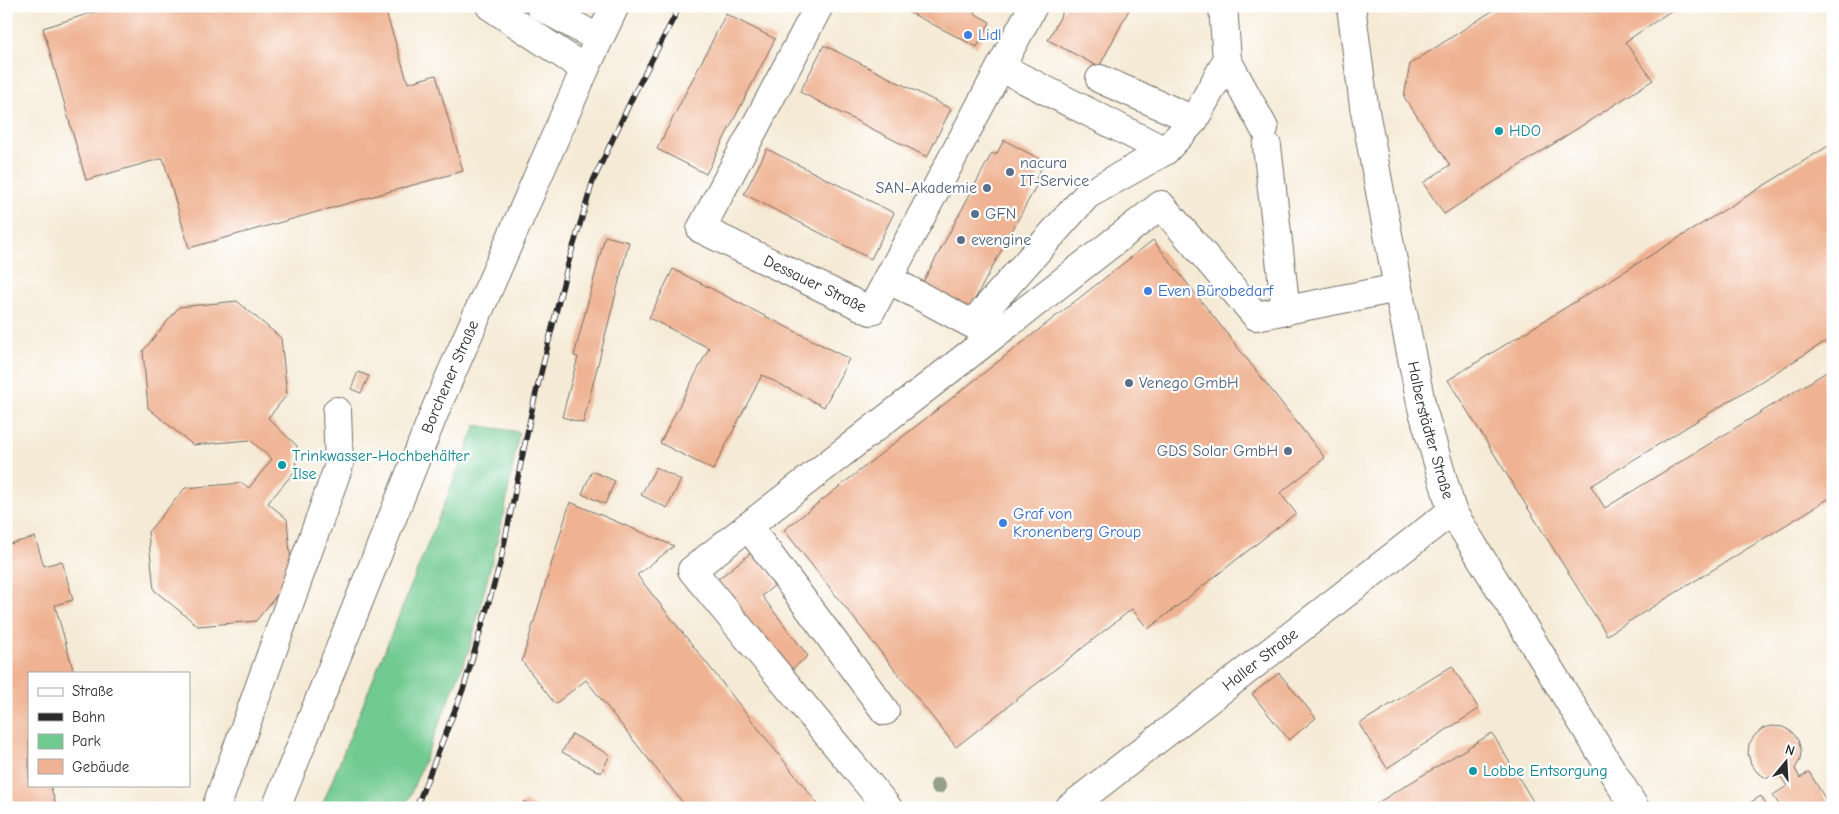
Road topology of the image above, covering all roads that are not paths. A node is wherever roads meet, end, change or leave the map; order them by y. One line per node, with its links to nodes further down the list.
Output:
1 (490, 6): 11 (street)
2 (540, 6): 8 (street)
3 (615, 6): 8 (street, Borchener Straße)
4 (820, 6): 15 (street, Dessauer Straße)
5 (1034, 6): 10 (street, Dessauer Straße)
6 (1224, 6): 9 (street)
7 (1351, 6): 16 (street, Halberstädter Straße)
8 (599, 39): 11 (street, Borchener Straße)
9 (1227, 60): 13 (street); 17 (street)
10 (1002, 68): 14 (street); 15 (street, Dessauer Straße)
11 (585, 69): 23 (street, Borchener Straße)
12 (1100, 79): 13 (street)
13 (1194, 120): 14 (street)
14 (1165, 151): 15 (street)
15 (888, 279)
16 (1398, 288): 17 (street); 19 (street, Halberstädter Straße)
17 (1286, 311): 20 (street)
18 (337, 411): 22 (street)
19 (1452, 511): 25 (street, Haller Straße); 26 (street, Halberstädter Straße)
20 (748, 526): 21 (street); 24 (street)
21 (885, 711)
22 (216, 808)
23 (276, 808)
24 (888, 808)
25 (1069, 808)
26 (1635, 808)

